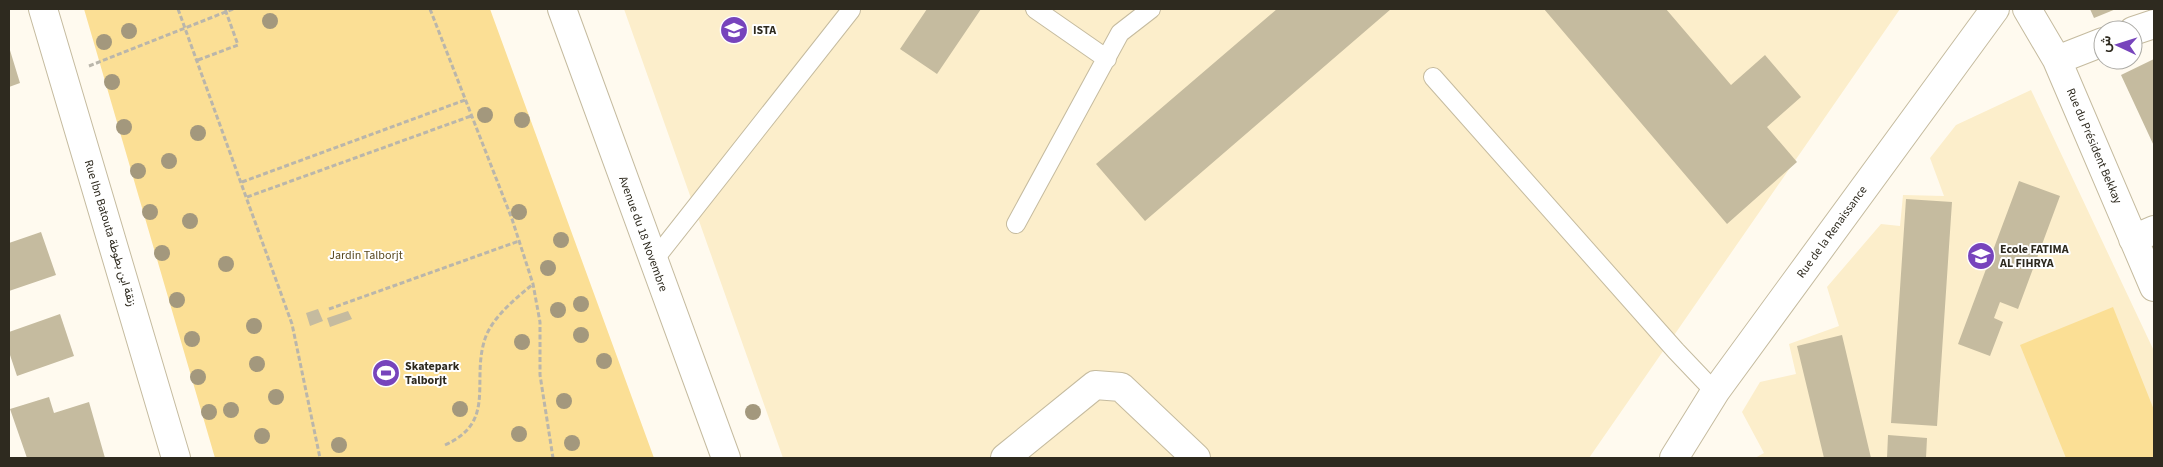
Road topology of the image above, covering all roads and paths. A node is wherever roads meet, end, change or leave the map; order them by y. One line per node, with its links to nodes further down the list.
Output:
1 (43, 9): 17 (street, Rue Ibn Batouta زنقة ابن بطوطة)
2 (178, 9): 12 (path)
3 (233, 9): 10 (path)
4 (430, 9): 19 (path)
5 (562, 9): 26 (street, Avenue du 18 Novembre)
6 (1036, 9): 14 (lane)
7 (1151, 9): 14 (lane)
8 (1995, 9): 30 (street, Rue de la Renaissance)
9 (2027, 9): 16 (street, Rue du Président Bekkay)
10 (225, 10): 12 (path); 15 (path)
11 (851, 10): 26 (lane)
12 (185, 28): 15 (path); 17 (path)
13 (2093, 46): 16 (street)
14 (1107, 59): 23 (lane)
15 (198, 60): 21 (path)
16 (2057, 60): 24 (street, Rue du Président Bekkay)
17 (63, 76): 32 (street, Rue Ibn Batouta زنقة ابن بطوطة)
18 (1433, 76): 30 (lane)
19 (465, 100): 20 (path); 21 (path)
20 (471, 116): 22 (path); 25 (path)
21 (242, 182): 22 (path)
22 (247, 197): 33 (path)
23 (1016, 224)
24 (2144, 235): 28 (street, Rue du Président Bekkay)
25 (519, 241): 27 (path); 29 (path)
26 (654, 260): 35 (street, Avenue du 18 Novembre)
27 (533, 284): 31 (path); 34 (path)
28 (2154, 287)
29 (328, 308)
30 (1715, 392): 38 (street, Rue de la Renaissance)
31 (445, 445)
32 (176, 458)
33 (320, 458)
34 (553, 458)
35 (726, 458)
36 (1005, 458): 37 (street)
37 (1196, 458)
38 (1674, 458)

